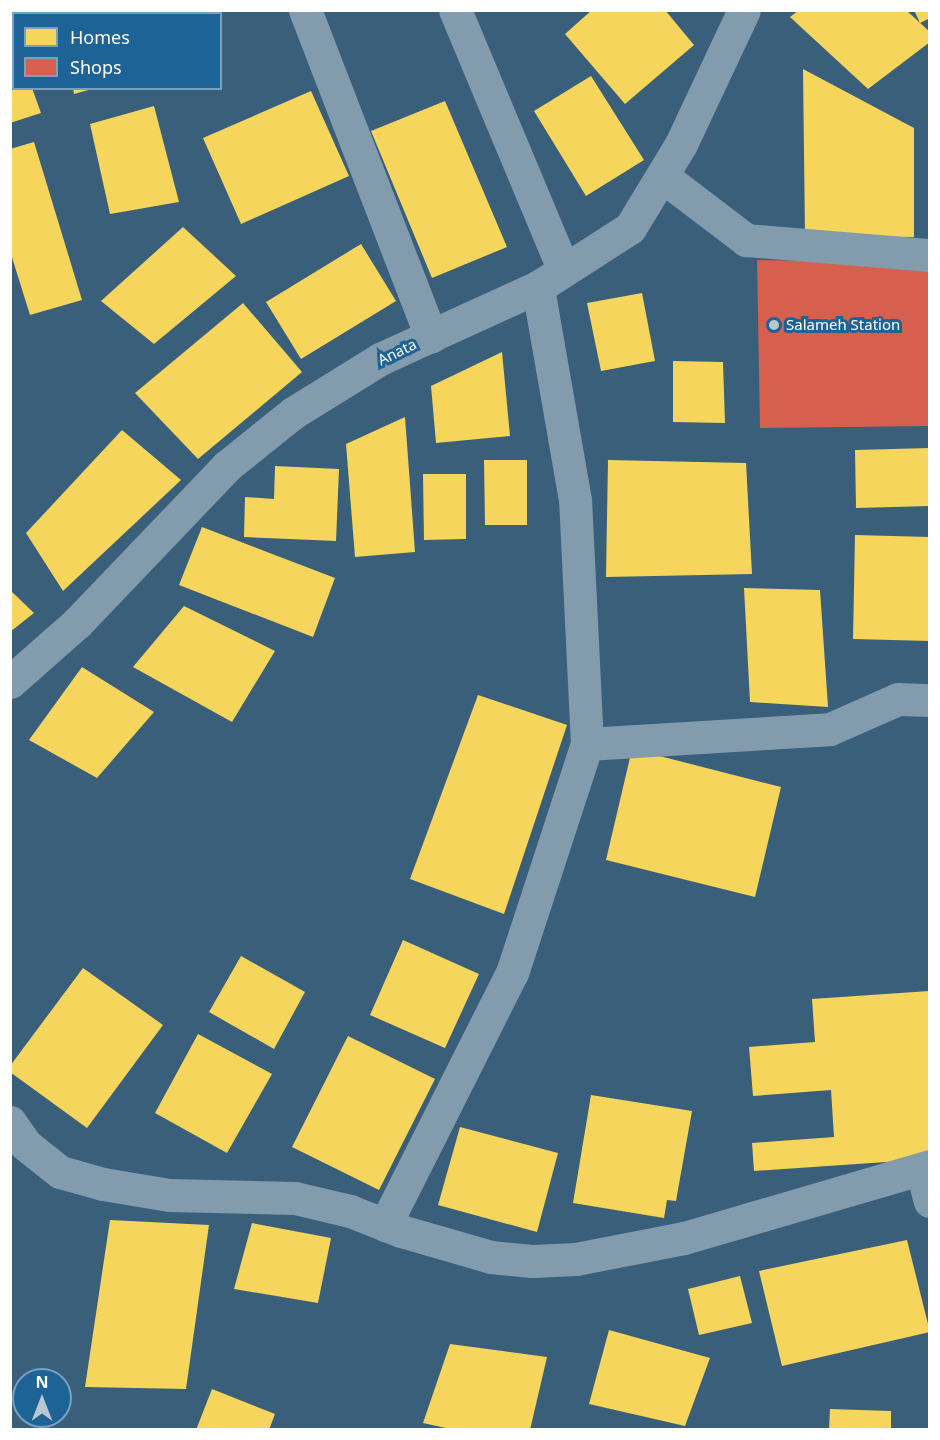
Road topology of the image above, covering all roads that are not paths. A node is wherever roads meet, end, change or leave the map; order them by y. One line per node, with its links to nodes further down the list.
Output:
1 (305, 10): 7 (street)
2 (455, 10): 6 (street)
3 (744, 10): 4 (street, Anata)
4 (662, 176): 5 (street); 6 (street, Anata)
5 (930, 255)
6 (551, 279): 7 (street, Anata); 10 (street)
7 (431, 336): 8 (street, Anata)
8 (10, 682)
9 (930, 700): 10 (street)
10 (587, 744): 14 (street)
11 (10, 1122): 14 (street)
12 (926, 1168): 13 (street); 14 (street)
13 (930, 1201)
14 (385, 1225)

